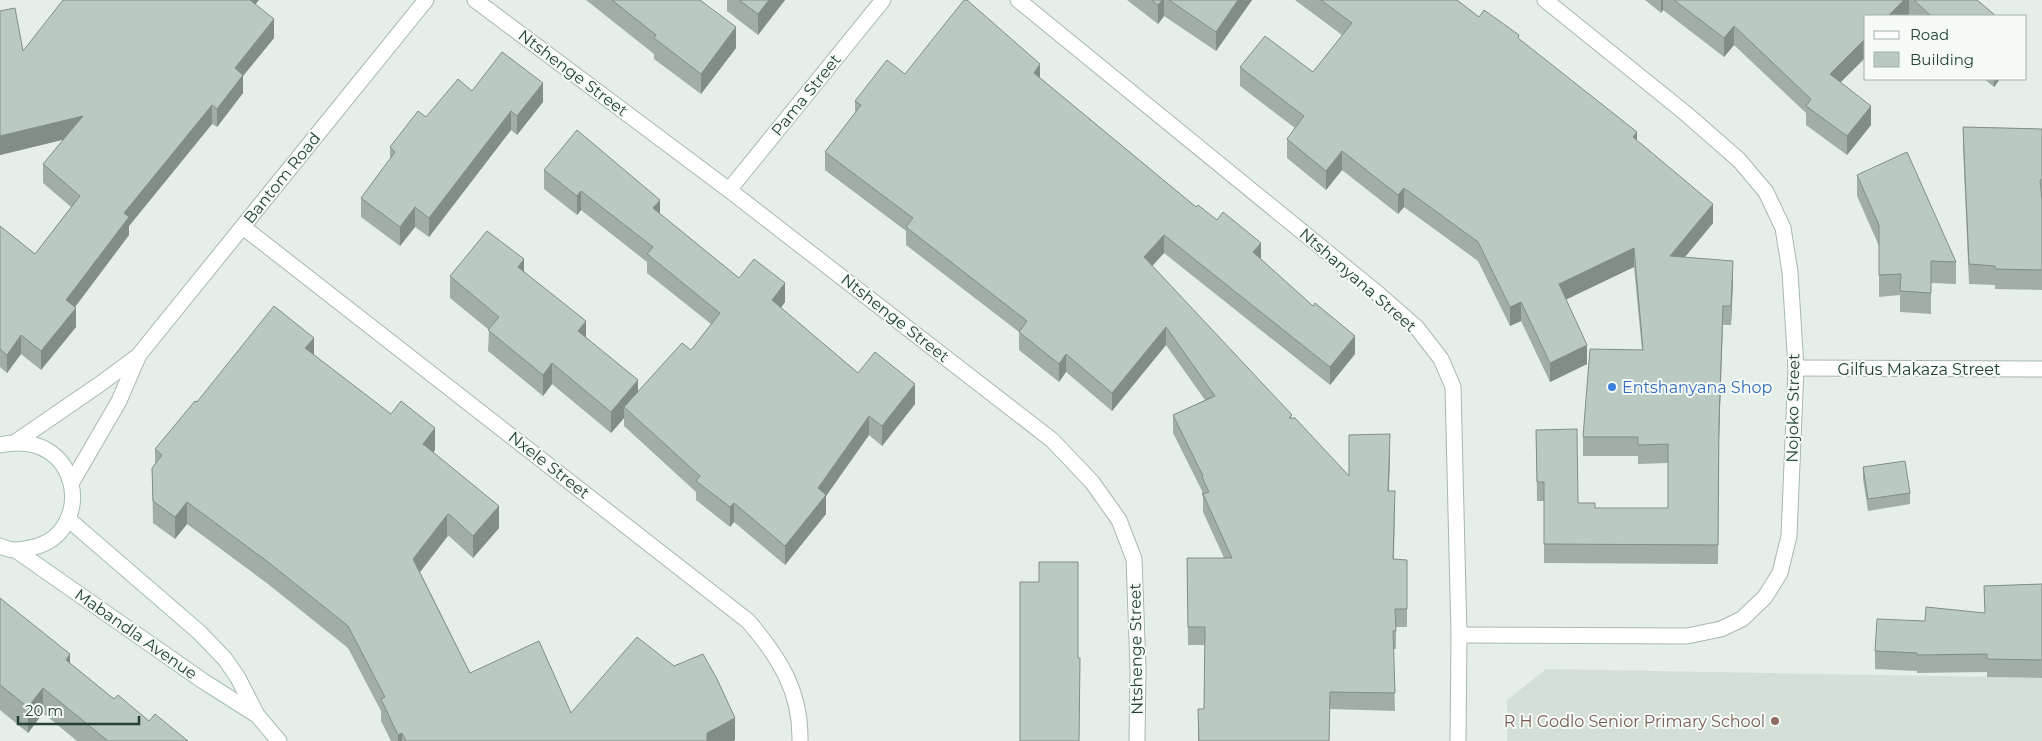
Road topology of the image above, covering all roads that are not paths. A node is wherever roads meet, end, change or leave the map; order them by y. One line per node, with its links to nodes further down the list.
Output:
1 (426, 0): 7 (street, Bantom Road)
2 (475, 0): 6 (street, Ntshenge Street)
3 (883, 0): 6 (street, Pama Street)
4 (1018, 0): 17 (street, Ntshanyana Street)
5 (1545, 0): 9 (street, Nojoko Street)
6 (729, 190): 21 (street, Ntshenge Street)
7 (243, 227): 8 (street, Bantom Road); 20 (street, Nxele Street)
8 (138, 356): 11 (street, Bantom Road); 13 (street, Bantom Road)
9 (1796, 368): 10 (street, Gilfus Makaza Street); 17 (street, Nojoko Street)
10 (2042, 369)
11 (17, 441): 12 (street); 13 (street)
12 (0, 445)
13 (72, 482): 14 (street)
14 (68, 519): 16 (street); 18 (street, Mabandla Avenue)
15 (0, 546): 16 (street)
16 (17, 551): 18 (street, Mabandla Avenue)
17 (1459, 635): 22 (street, Ntshanyana Street)
18 (257, 715): 19 (street, Mabandla Avenue)
19 (279, 741)
20 (800, 741)
21 (1138, 741)
22 (1458, 741)

